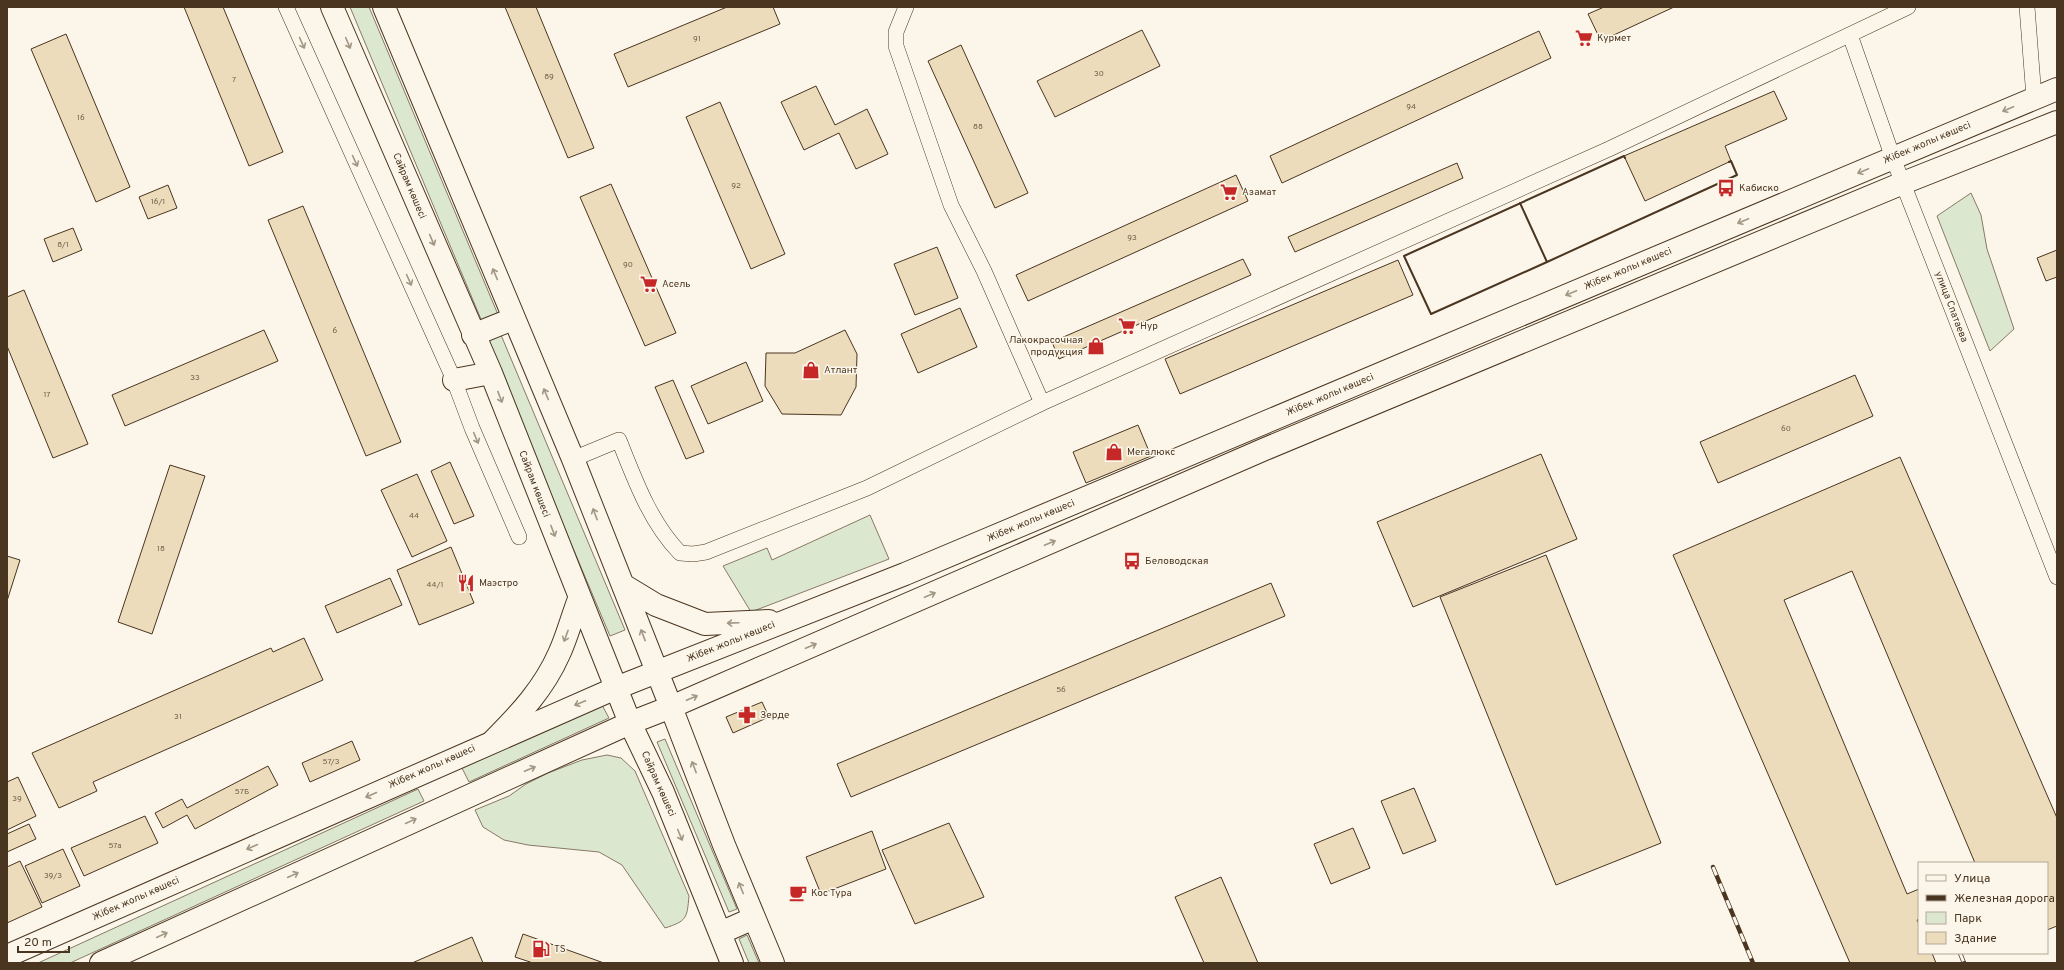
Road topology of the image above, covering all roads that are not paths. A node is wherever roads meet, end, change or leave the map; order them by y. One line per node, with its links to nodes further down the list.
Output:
1 (286, 7): 16 (street, one-way to 16)
2 (332, 7): 14 (main road, Сайрам көшесі, one-way to 14)
3 (384, 7): 13 (main road, one-way to 3)
4 (906, 7): 17 (street)
5 (1908, 7): 7 (street)
6 (2027, 7): 9 (street)
7 (1850, 35): 11 (street, улица Спатаева); 17 (street)
8 (2057, 89): 9 (main road, Жібек жолы көшесі)
9 (2034, 98): 11 (main road, Жібек жолы көшесі, one-way to 11)
10 (2057, 122): 12 (main road)
11 (1893, 158): 12 (street, улица Спатаева); 23 (main road, Жібек жолы көшесі, one-way to 23)
12 (1903, 183): 20 (street, улица Спатаева); 26 (main road, one-way to 12)
13 (514, 319): 14 (main road); 18 (main road, one-way to 13)
14 (473, 335): 15 (main road, Сайрам көшесі)
15 (490, 373): 16 (main road); 22 (main road, Сайрам көшесі, one-way to 22)
16 (454, 380): 19 (street, one-way to 19)
17 (1042, 402): 18 (street)
18 (573, 458): 21 (main road, one-way to 18)
19 (519, 537)
20 (2057, 577)
21 (623, 585): 23 (main road, one-way to 21); 24 (main road, one-way to 21)
22 (579, 599): 25 (main road, Сайрам көшесі); 28 (main road, one-way to 28)
23 (786, 620): 24 (main road, Жібек жолы көшесі)
24 (657, 672): 25 (main road, Жібек жолы көшесі); 26 (main road)
25 (616, 688): 27 (main road, Сайрам көшесі); 28 (main road, Жібек жолы көшесі, one-way to 28)
26 (671, 707): 27 (main road); 29 (main road, one-way to 26)
27 (630, 723): 30 (main road, Сайрам көшесі, one-way to 30); 32 (main road, one-way to 27)
28 (494, 740): 31 (main road, Жібек жолы көшесі, one-way to 31)
29 (754, 918): 30 (main road); 34 (main road)
30 (720, 934): 33 (main road, Сайрам көшесі)
31 (7, 956)
32 (101, 963)
33 (732, 963)
34 (773, 963)

